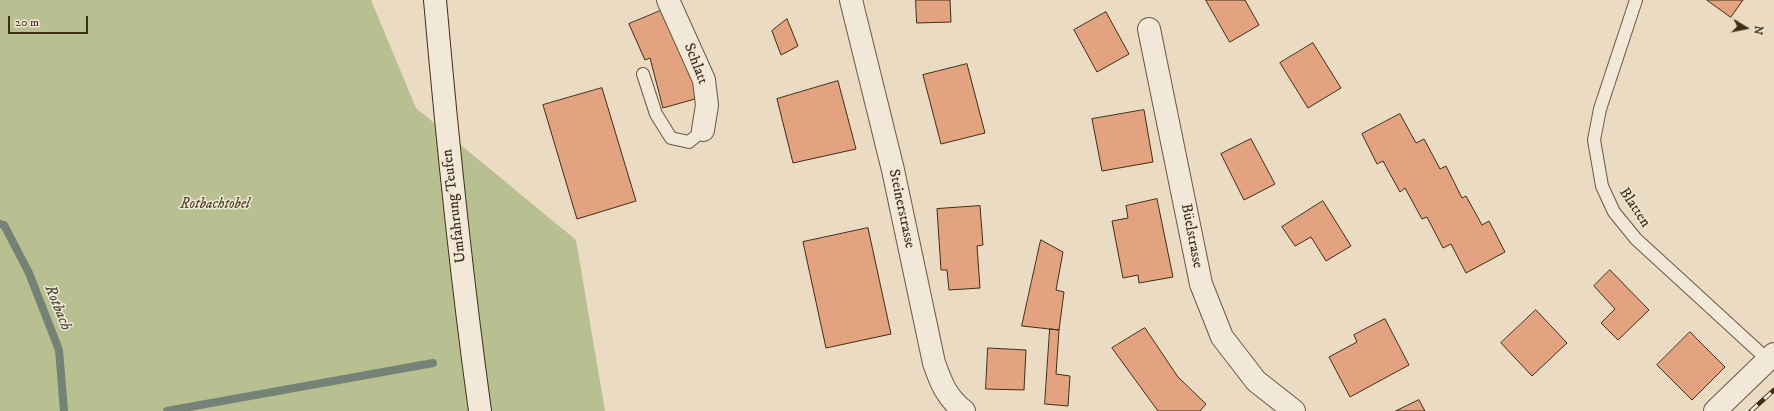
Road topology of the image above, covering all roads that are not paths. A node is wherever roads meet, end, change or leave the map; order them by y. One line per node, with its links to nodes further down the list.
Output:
1 (435, 0): 9 (street, Umfahrung Teufen)
2 (668, 0): 7 (street, Schlatt)
3 (851, 0): 10 (street, Steinerstrasse)
4 (1636, 0): 8 (lane, Blatten)
5 (1149, 29): 11 (street, Büelstrasse)
6 (643, 74): 7 (lane)
7 (703, 130)
8 (1771, 357): 12 (street)
9 (480, 411)
10 (964, 411)
11 (1294, 411)
12 (1715, 411)

